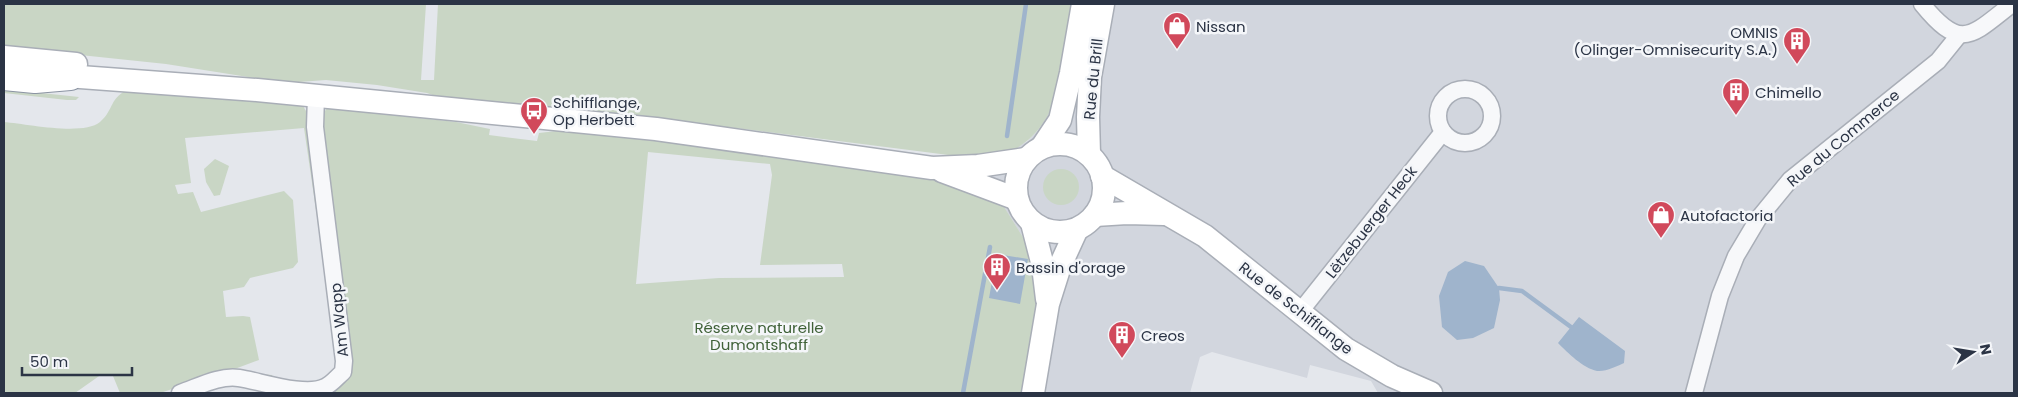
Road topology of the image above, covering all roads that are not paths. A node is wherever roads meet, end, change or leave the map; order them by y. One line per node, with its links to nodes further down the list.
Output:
1 (1083, 4): 13 (main road, Rue du Brill)
2 (1102, 4): 14 (main road, Rue du Brill)
3 (1922, 4): 5 (street)
4 (2012, 4): 5 (street)
5 (1959, 35): 26 (street, Rue du Commerce)
6 (4, 57): 10 (main road)
7 (4, 70): 9 (main road)
8 (4, 76): 9 (highway)
9 (70, 76): 10 (main road)
10 (257, 90): 11 (main road)
11 (316, 96): 15 (main road); 23 (street, Am Wapp)
12 (1443, 132): 22 (street, Lëtzebuerger Heck)
13 (1034, 153): 14 (main road); 15 (main road); 17 (main road)
14 (1089, 154): 16 (main road)
15 (932, 168): 17 (main road)
16 (1102, 176): 18 (main road, Rue de Schifflange); 20 (main road)
17 (1017, 199): 19 (main road)
18 (1166, 214): 20 (main road, Rue de Schifflange); 22 (main road, Rue de Schifflange)
19 (1032, 222): 20 (main road); 21 (main road)
20 (1086, 222): 21 (main road)
21 (1048, 304): 24 (main road)
22 (1300, 313): 25 (main road, Rue de Schifflange)
23 (180, 393)
24 (1033, 393)
25 (1431, 393)
26 (1694, 393)

